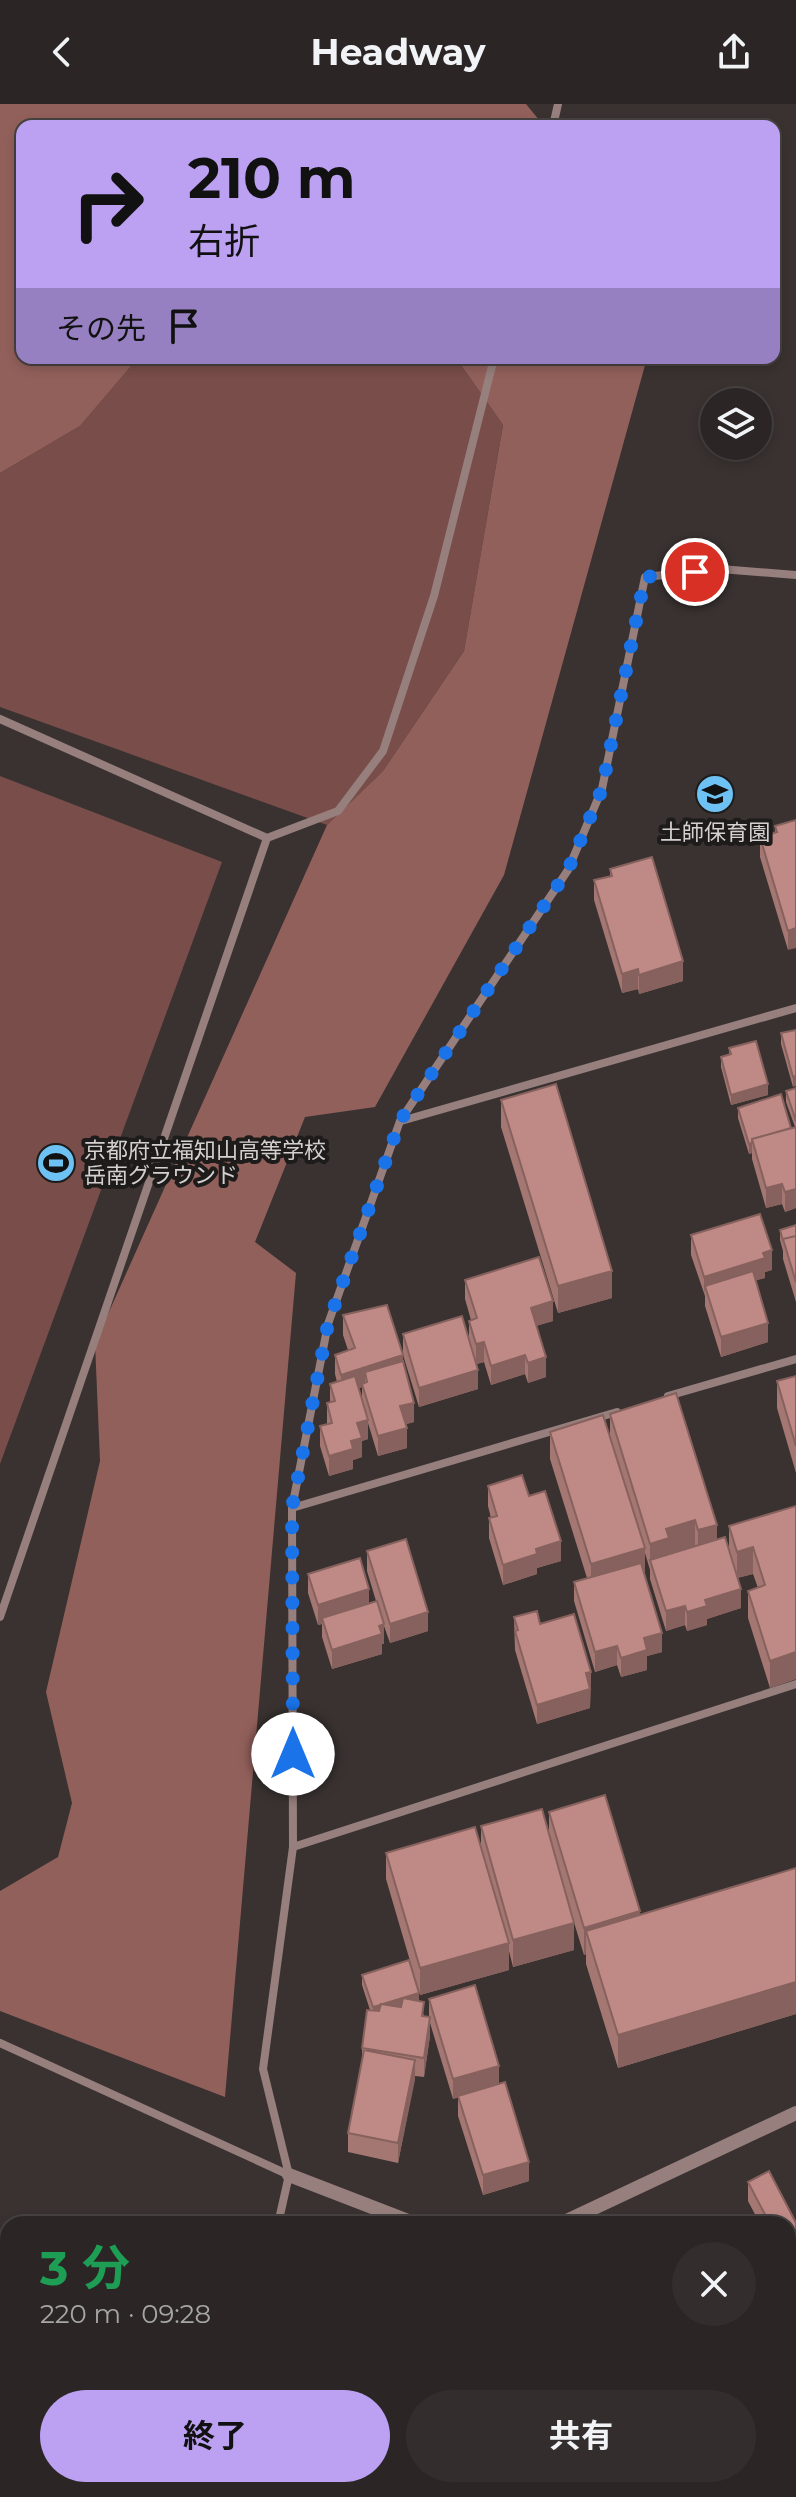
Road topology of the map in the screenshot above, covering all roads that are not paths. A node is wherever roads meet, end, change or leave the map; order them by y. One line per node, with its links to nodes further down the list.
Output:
1 (492, 364): 4 (street)
2 (796, 575): 6 (street)
3 (0, 719): 4 (street)
4 (267, 838): 11 (street)
5 (796, 1008): 6 (street)
6 (400, 1121): 10 (street)
7 (796, 1359): 8 (street)
8 (658, 1399)
9 (628, 1408): 10 (street)
10 (292, 1508): 13 (street)
11 (0, 1617)
12 (796, 1684): 13 (street)
13 (293, 1847): 16 (street)
14 (0, 2043): 16 (street)
15 (796, 2113): 19 (street)
16 (289, 2175): 17 (street); 18 (street)
17 (280, 2216)
18 (395, 2216)
19 (577, 2216)

